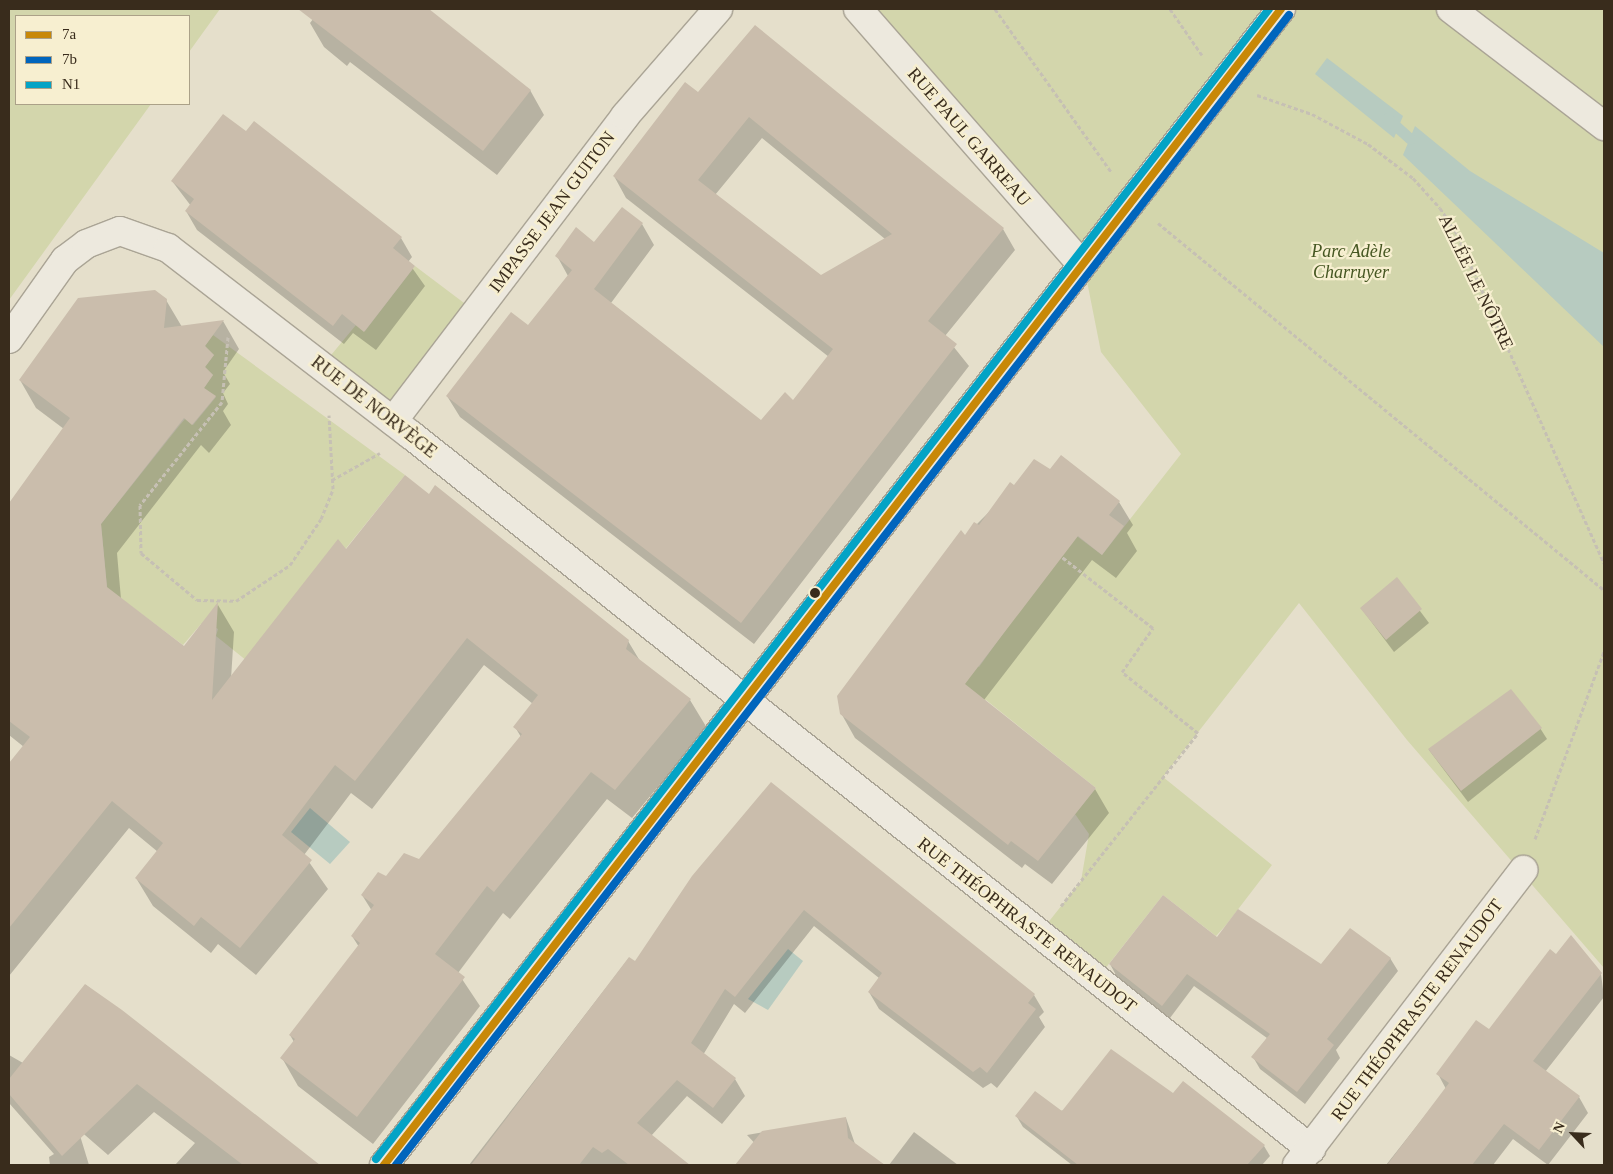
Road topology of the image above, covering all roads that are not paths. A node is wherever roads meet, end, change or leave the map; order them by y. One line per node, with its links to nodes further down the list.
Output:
1 (718, 9): 8 (street, IMPASSE JEAN GUITON)
2 (858, 9): 6 (street, RUE PAUL GARREAU)
3 (1281, 9): 6 (street)
4 (1451, 9): 5 (street)
5 (1604, 126)
6 (1081, 264): 9 (street)
7 (9, 339): 8 (street, RUE DE NORVÈGE)
8 (402, 428): 9 (street, RUE DE NORVÈGE)
9 (744, 700): 11 (street, RUE THÉOPHRASTE RENAUDOT); 12 (street)
10 (1523, 870): 11 (street, RUE THÉOPHRASTE RENAUDOT)
11 (1304, 1157)
12 (384, 1165)

